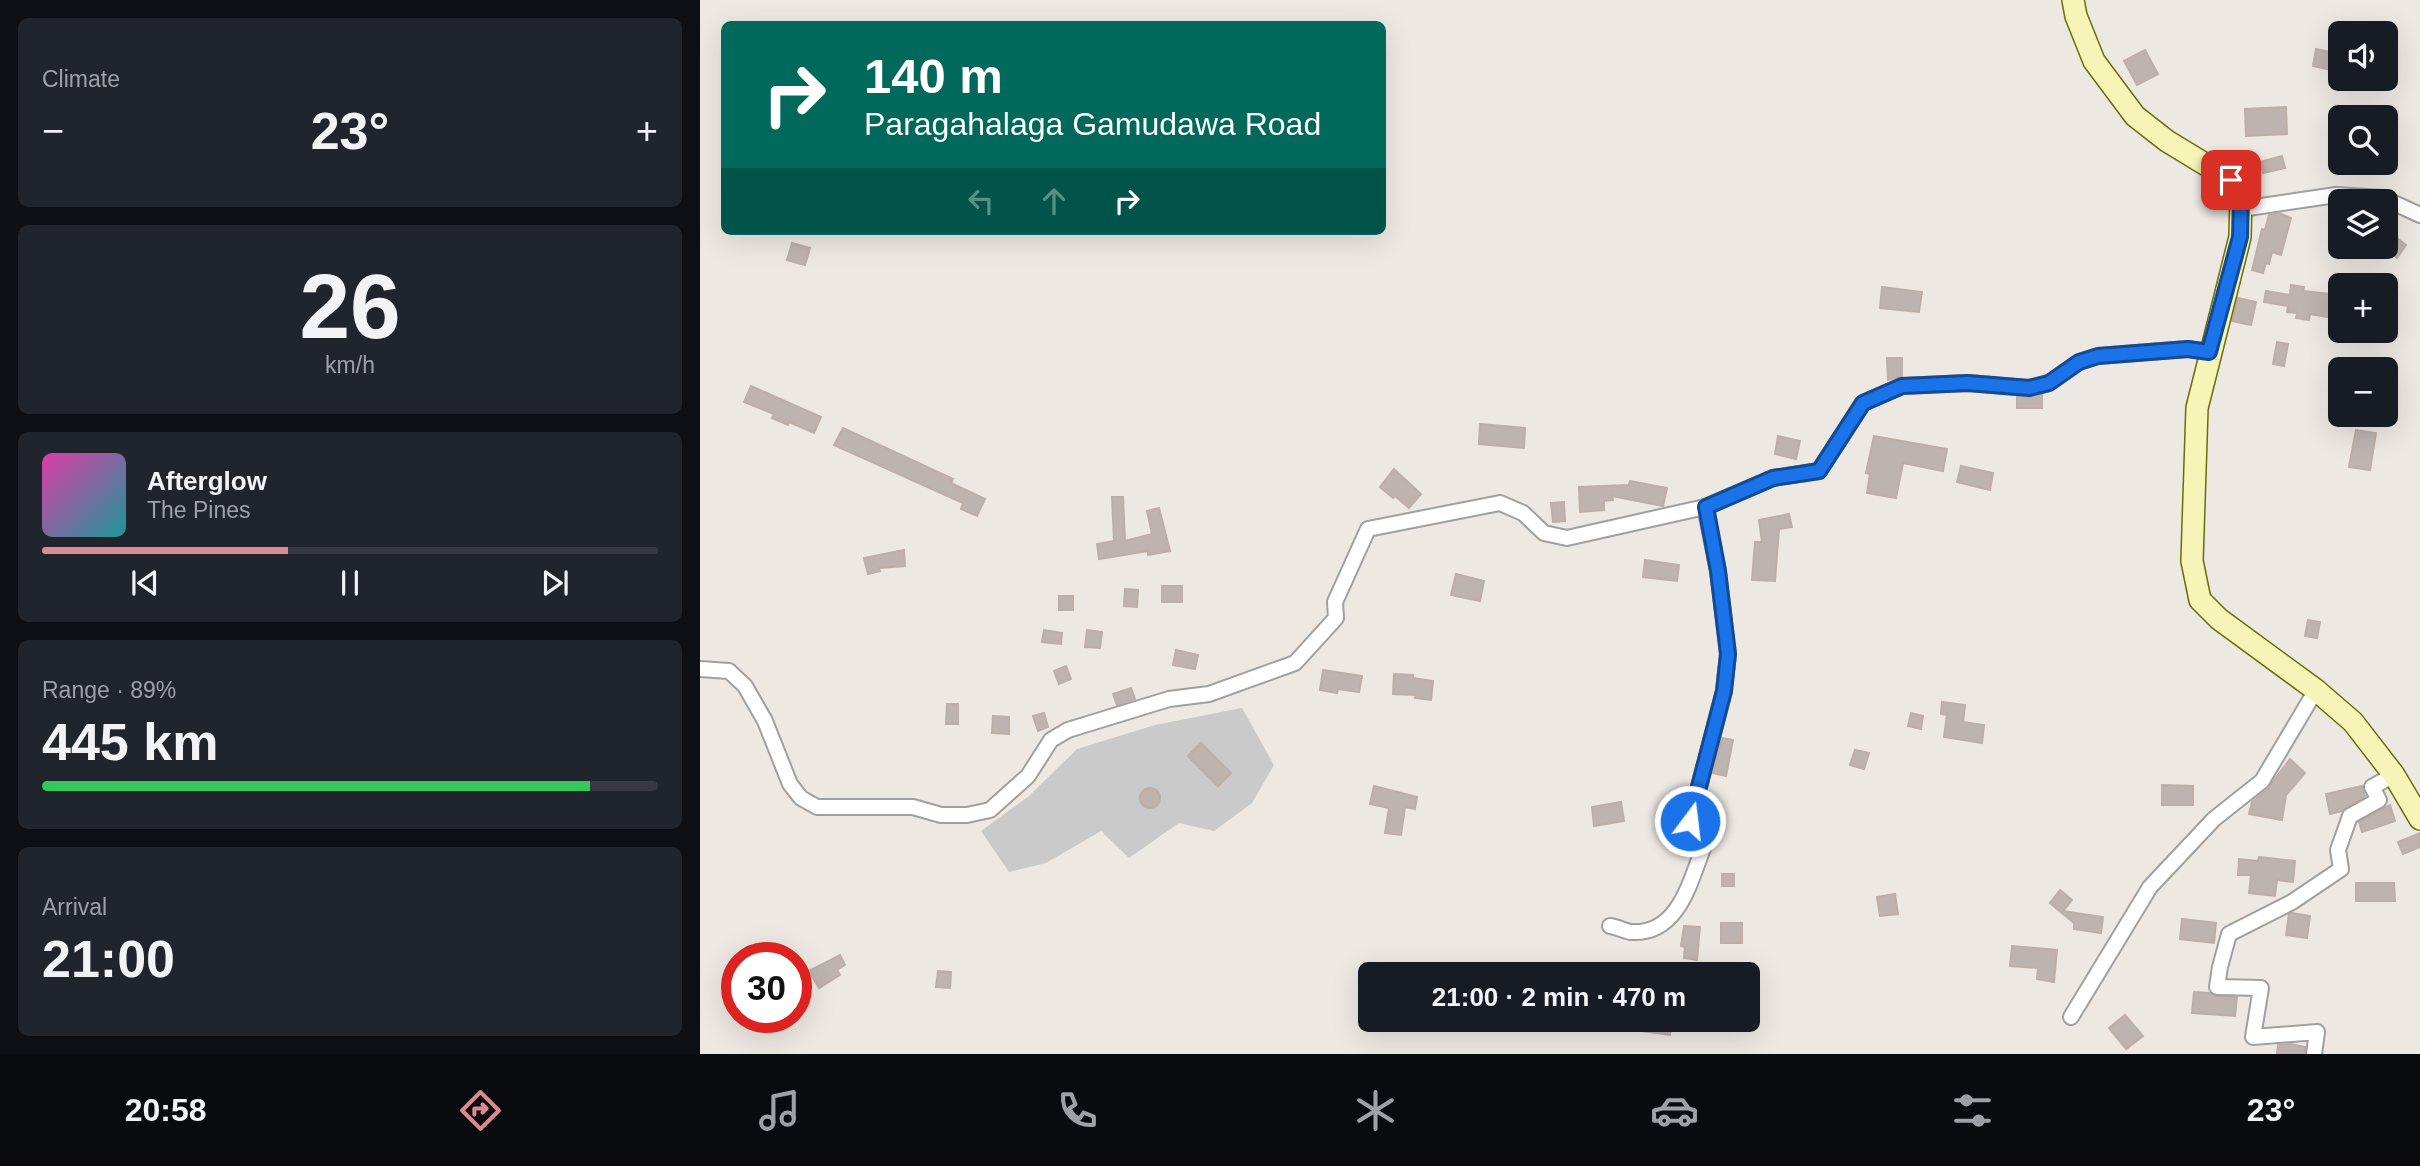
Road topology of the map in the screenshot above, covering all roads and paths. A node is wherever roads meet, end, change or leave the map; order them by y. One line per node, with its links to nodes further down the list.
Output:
1 (2073, 0): 2 (main road)
2 (2241, 209): 3 (street); 4 (main road)
3 (2420, 215)
4 (2209, 352): 5 (street); 7 (main road)
5 (1706, 507): 6 (street); 10 (street)
6 (700, 669)
7 (2316, 690): 8 (main road); 11 (street)
8 (2394, 775): 9 (main road); 12 (street)
9 (2420, 819)
10 (1610, 926)
11 (2071, 1017)
12 (2314, 1054)

